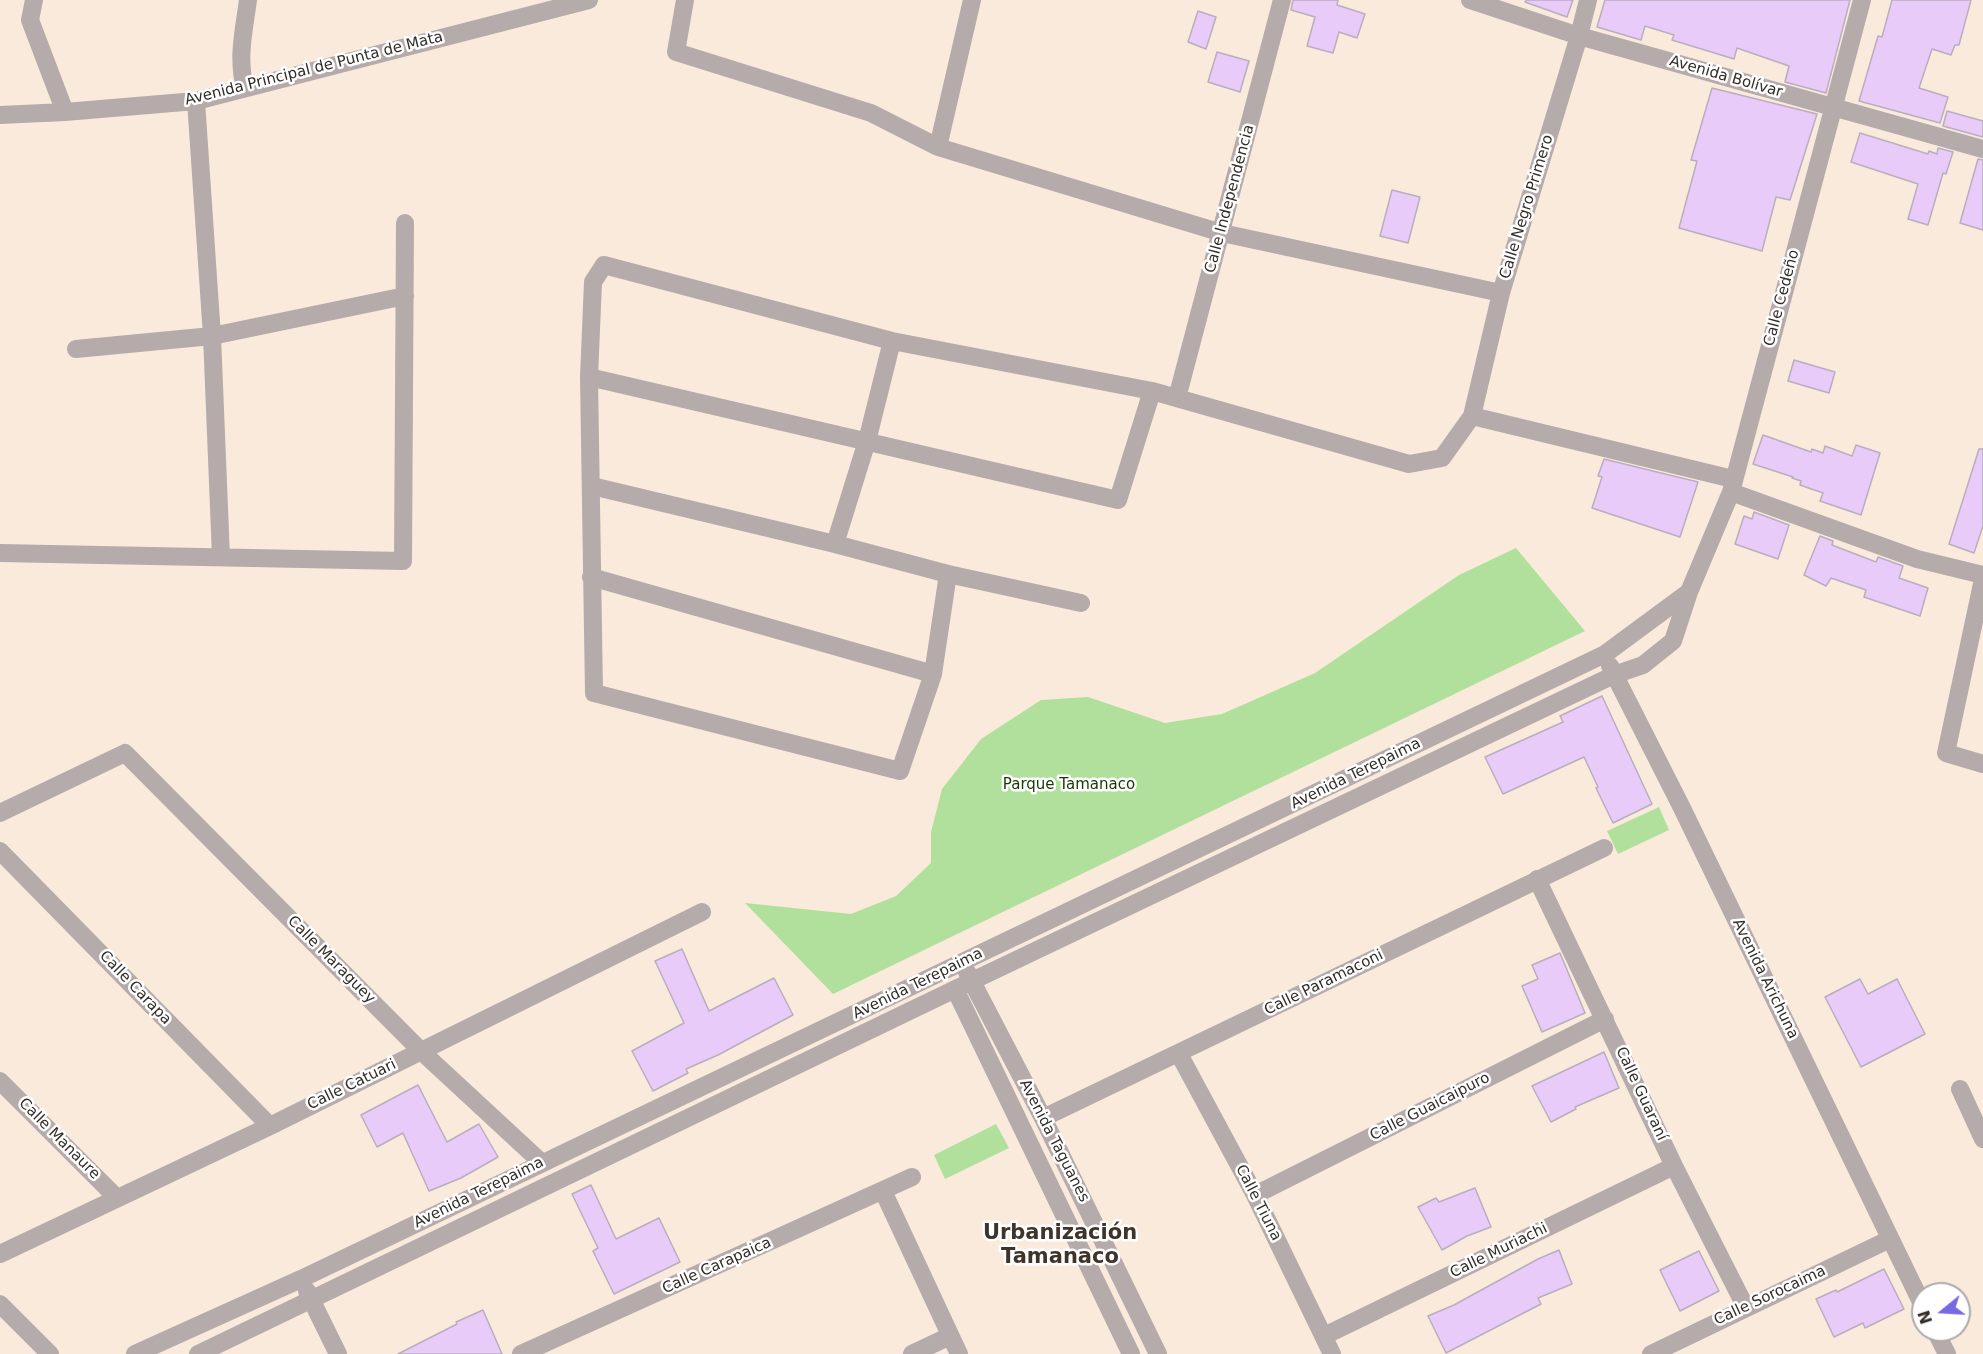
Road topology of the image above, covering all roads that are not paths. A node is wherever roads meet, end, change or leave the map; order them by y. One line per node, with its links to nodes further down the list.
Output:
1 (34, 0): 14 (street)
2 (248, 0): 11 (street)
3 (589, 0): 11 (street, Avenida Principal de Punta de Mata)
4 (685, 0): 16 (street)
5 (972, 0): 16 (street)
6 (1282, 0): 19 (street, Calle Independencia)
7 (1470, 0): 10 (street, Avenida Bolívar)
8 (1588, 0): 10 (street, Calle Negro Primero)
9 (1862, 0): 13 (street, Calle Cedeño)
10 (1580, 36): 13 (street, Avenida Bolívar); 20 (street, Calle Negro Primero)
11 (245, 88): 12 (street, Avenida Principal de Punta de Mata)
12 (196, 101): 14 (street, Avenida Principal de Punta de Mata); 22 (street)
13 (1833, 107): 17 (street, Avenida Bolívar); 31 (street, Calle Cedeño)
14 (65, 112): 15 (street, Avenida Principal de Punta de Mata)
15 (0, 115)
16 (938, 147): 19 (street)
17 (1983, 149)
18 (405, 223): 21 (street)
19 (1222, 233): 20 (street); 27 (street, Calle Independencia)
20 (1501, 293): 28 (street, Calle Negro Primero)
21 (405, 296): 22 (street); 34 (street)
22 (212, 336): 24 (street); 34 (street)
23 (891, 341): 25 (street); 26 (street); 29 (street)
24 (76, 349)
25 (589, 376): 29 (street); 30 (street)
26 (1152, 391): 27 (street); 29 (street)
27 (1177, 398): 28 (street)
28 (1472, 416): 31 (street)
29 (867, 441): 32 (street)
30 (592, 486): 32 (street); 36 (street)
31 (1732, 486): 37 (street); 38 (street, Calle Cedeño)
32 (835, 544): 35 (street)
33 (0, 553): 34 (street)
34 (221, 557)
35 (948, 574): 39 (street); 41 (street)
36 (591, 577): 41 (street); 41 (street)
37 (1983, 577): 43 (street)
38 (1689, 592): 40 (street, Avenida Terepaima); 42 (street, Avenida Terepaima)
39 (1081, 603)
40 (1605, 654): 42 (street, Avenida Arichuna); 49 (street, Avenida Terepaima)
41 (933, 674)
42 (1614, 675): 50 (street, Avenida Terepaima); 66 (street, Avenida Arichuna)
43 (1983, 764)
44 (0, 813): 53 (street, Calle Maraguey)
45 (1604, 848): 47 (street, Calle Paramaconi)
46 (0, 851): 58 (street, Calle Carapa)
47 (1537, 879): 52 (street, Calle Guaraní); 54 (street, Calle Paramaconi)
48 (702, 912): 53 (street, Calle Catuari)
49 (962, 963): 50 (street, Avenida Taguanes); 60 (street, Avenida Terepaima)
50 (972, 981): 51 (street, Avenida Terepaima); 57 (street, Avenida Taguanes)
51 (955, 989): 70 (street, Avenida Terepaima); 82 (street, Avenida Taguanes)
52 (1605, 1019): 61 (street, Calle Guaraní); 64 (street, Calle Guaicaipuro)
53 (421, 1051): 58 (street, Calle Catuari); 60 (street, Calle Maraguey)
54 (1179, 1054): 57 (street, Calle Paramaconi); 64 (street, Calle Tiuna)
55 (0, 1081): 65 (street, Calle Manaure)
56 (1960, 1089): 59 (street)
57 (1043, 1119): 83 (street, Avenida Taguanes)
58 (270, 1126): 65 (street, Calle Catuari)
59 (1983, 1139)
60 (542, 1163): 68 (street, Avenida Terepaima)
61 (1674, 1166): 72 (street, Calle Guaraní); 74 (street, Calle Muriachi)
62 (912, 1177): 63 (street, Calle Carapaica)
63 (883, 1191): 73 (street); 79 (street, Calle Carapaica)
64 (1255, 1195): 74 (street, Calle Tiuna)
65 (117, 1198): 67 (street, Calle Catuari)
66 (1890, 1239): 69 (street, Avenida Arichuna); 72 (street, Calle Sorocaima)
67 (0, 1254)
68 (301, 1279): 70 (street); 76 (street, Avenida Terepaima)
69 (1911, 1282)
70 (311, 1300): 77 (street, Avenida Terepaima); 78 (street)
71 (0, 1304): 75 (street)
72 (1746, 1308): 85 (street, Calle Sorocaima)
73 (950, 1336): 80 (street); 81 (street)
74 (1324, 1336): 84 (street, Calle Tiuna)
75 (50, 1354)
76 (135, 1354)
77 (198, 1354)
78 (338, 1354)
79 (521, 1354)
80 (912, 1354)
81 (959, 1354)
82 (1131, 1354)
83 (1158, 1354)
84 (1332, 1354)
85 (1651, 1354)

